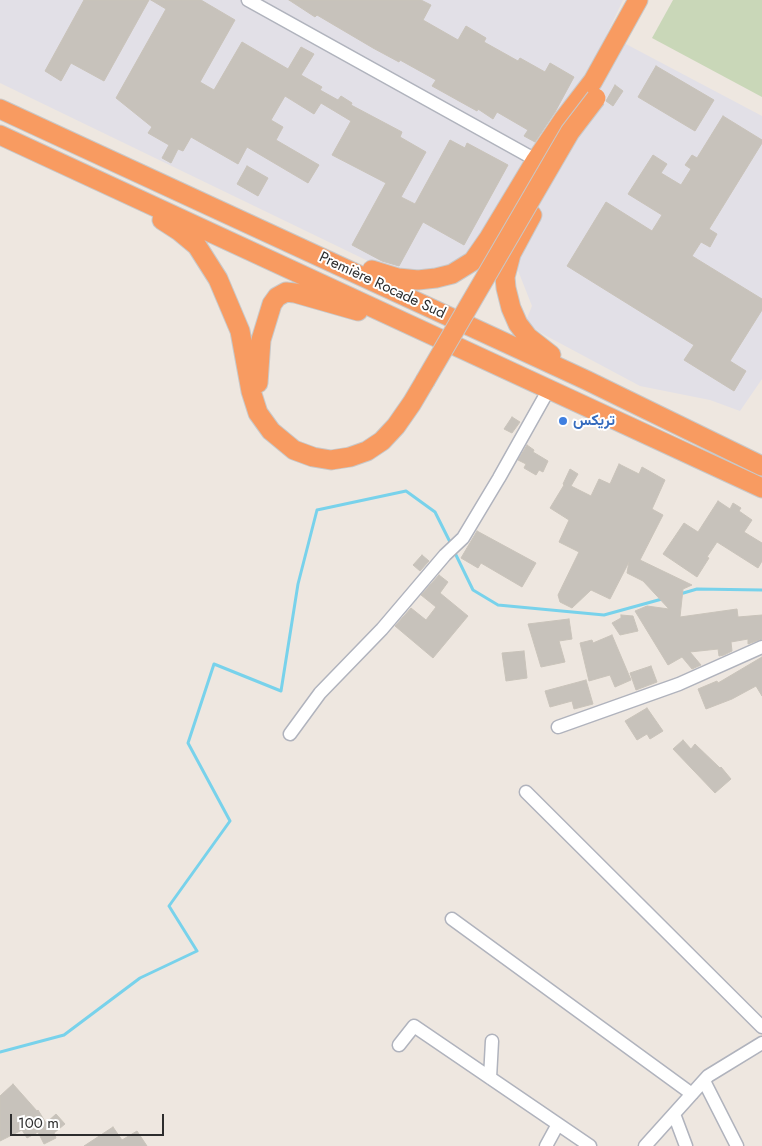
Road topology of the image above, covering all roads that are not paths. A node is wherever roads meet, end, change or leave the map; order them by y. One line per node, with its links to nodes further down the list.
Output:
1 (248, 0): 7 (street)
2 (638, 0): 4 (highway)
3 (652, 0): 4 (highway)
4 (588, 98): 7 (highway); 11 (highway, bridge); 12 (highway)
5 (0, 109): 9 (highway, Première Rocade Sud)
6 (0, 135): 8 (highway, Première Rocade Sud)
7 (536, 160): 9 (highway)
8 (100, 181): 10 (highway, Première Rocade Sud); 11 (highway)
9 (331, 262): 12 (highway, Première Rocade Sud)
10 (400, 321): 11 (highway); 13 (highway, Première Rocade Sud)
11 (423, 380)
12 (586, 380): 14 (highway, Première Rocade Sud)
13 (549, 389): 15 (highway, Première Rocade Sud); 18 (street)
14 (762, 466)
15 (762, 488)
16 (762, 647): 17 (street)
17 (558, 727)
18 (290, 734)
19 (526, 792): 21 (street)
20 (452, 919): 27 (street)
21 (762, 1027)
22 (492, 1041): 25 (street)
23 (762, 1043): 26 (street)
24 (398, 1045): 25 (street)
25 (490, 1078): 29 (street)
26 (704, 1081): 27 (street); 34 (street)
27 (692, 1094): 28 (street)
28 (674, 1114): 32 (street); 33 (street)
29 (558, 1124): 30 (street); 31 (street)
30 (546, 1146)
31 (590, 1146)
32 (645, 1146)
33 (686, 1146)
34 (737, 1146)

